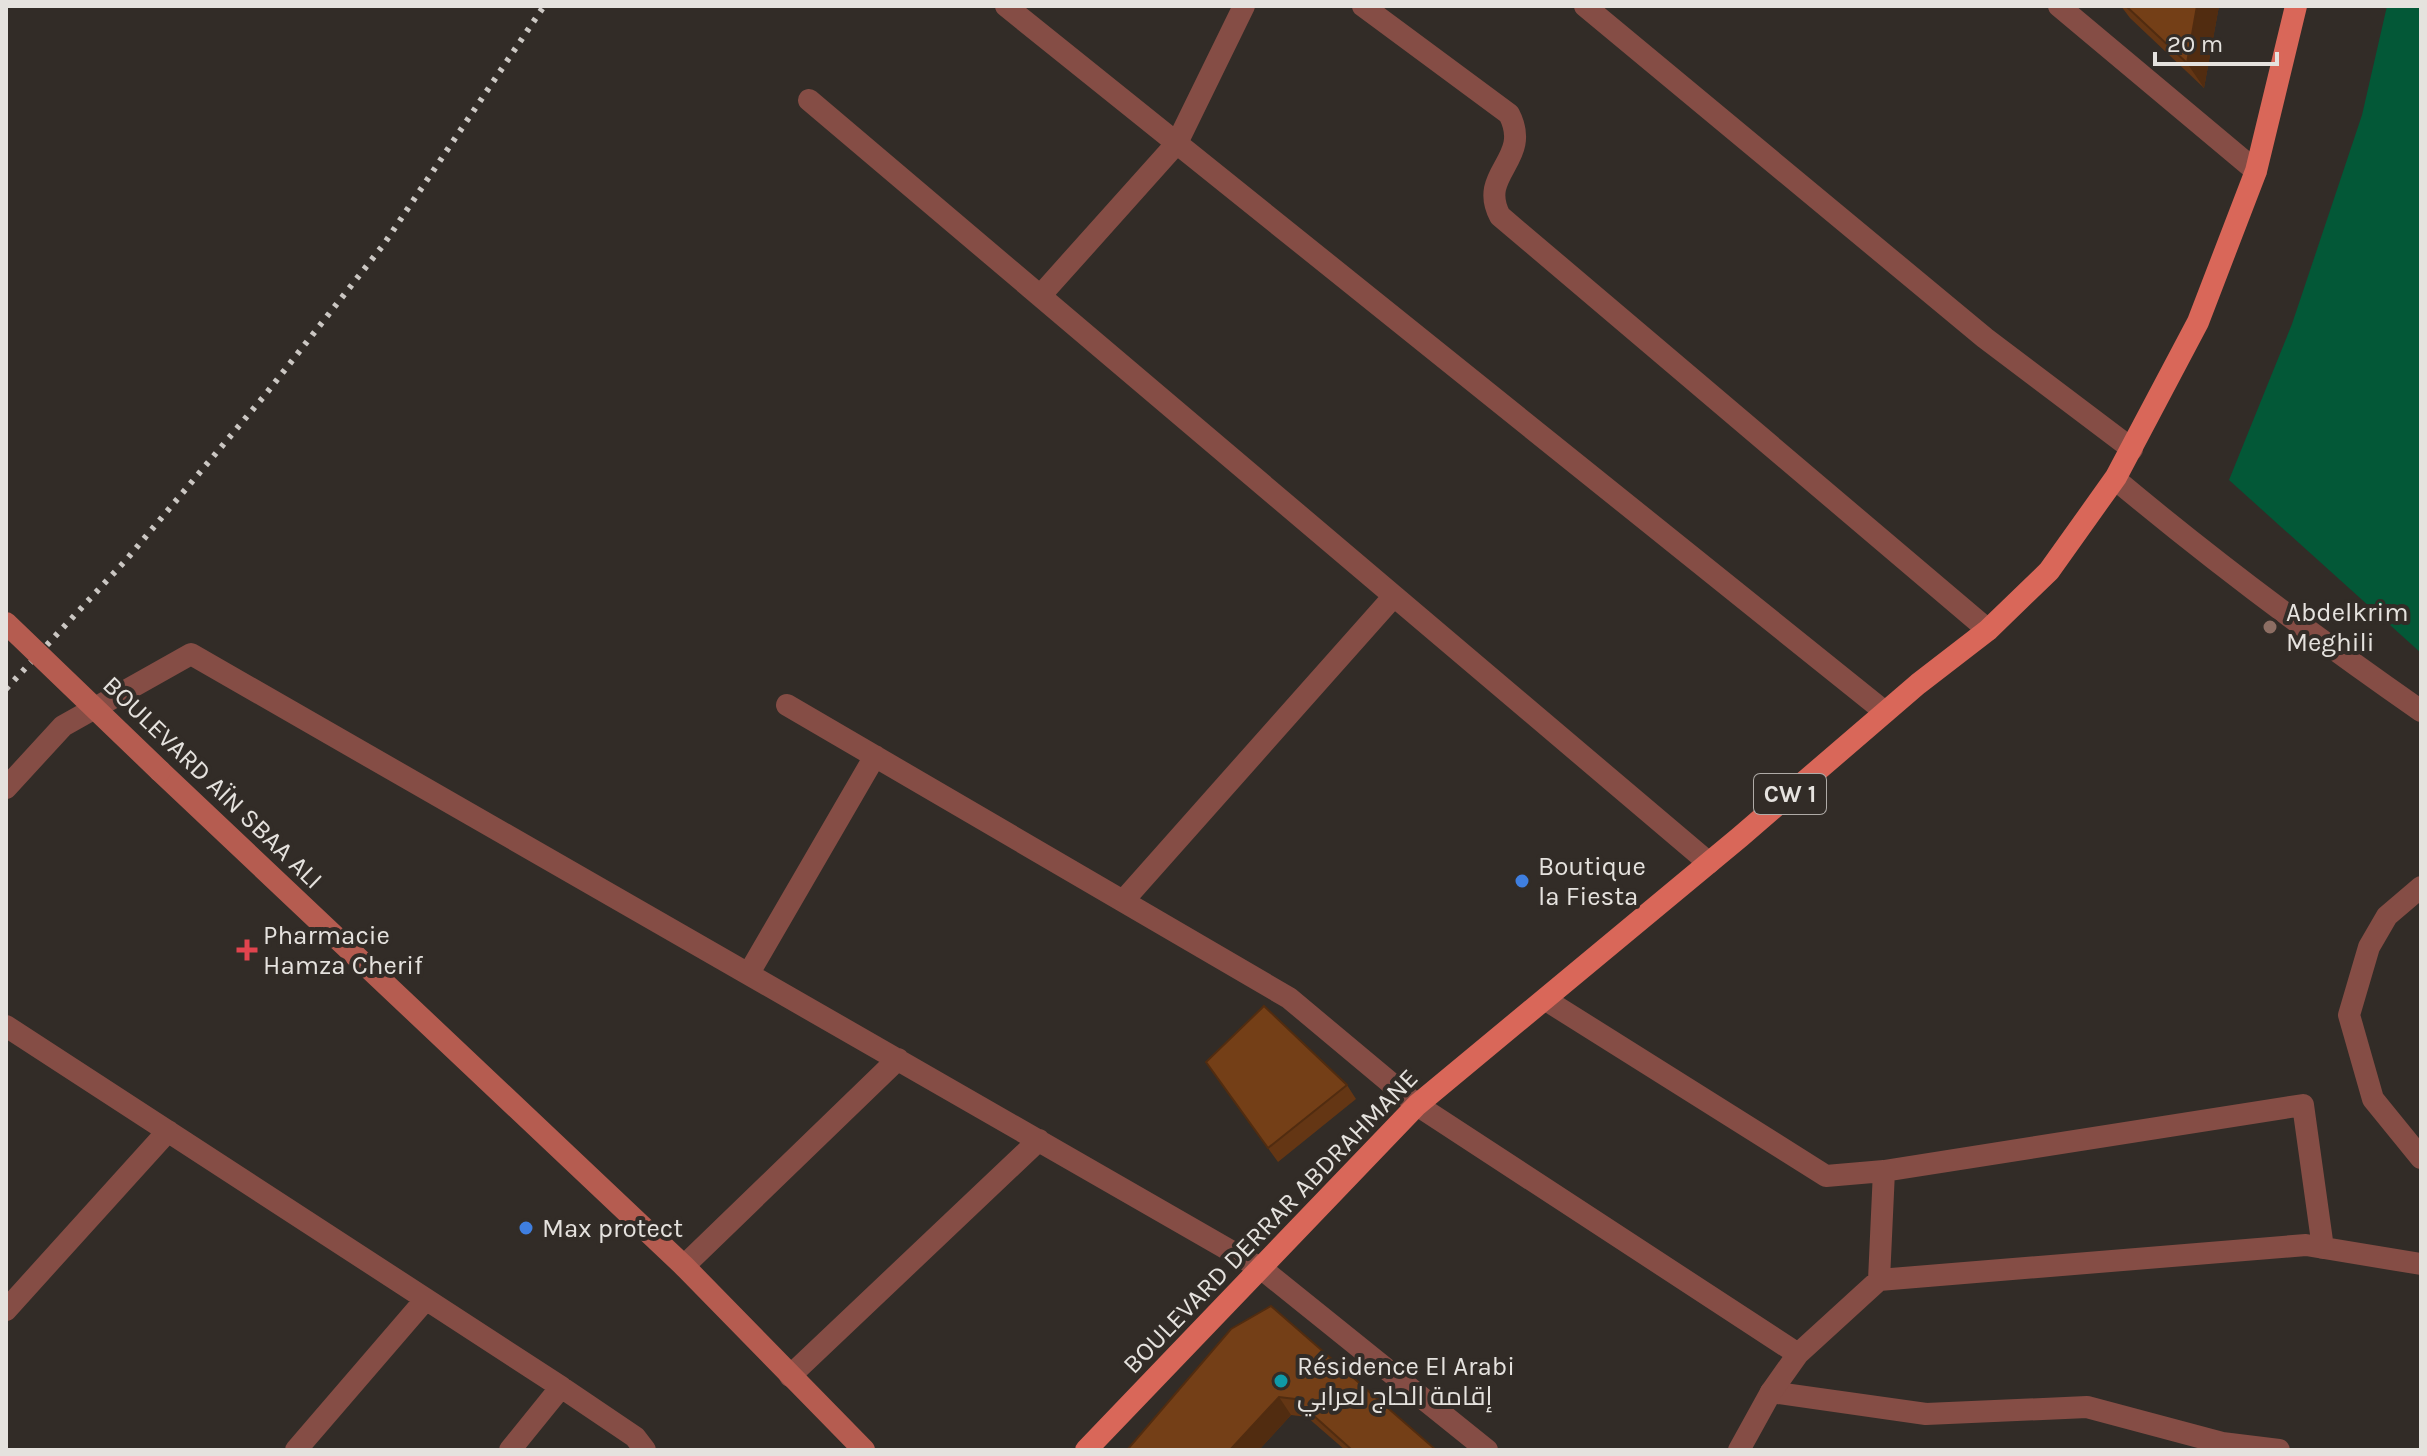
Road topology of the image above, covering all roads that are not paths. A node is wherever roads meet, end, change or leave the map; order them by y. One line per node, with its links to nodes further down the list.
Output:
1 (1006, 6): 8 (street)
2 (1244, 6): 8 (street)
3 (1363, 6): 15 (street)
4 (1585, 6): 11 (street)
5 (2059, 6): 9 (street)
6 (2296, 6): 9 (main road, BOULEVARD DERRAR ABDRAHMANE / CW 1)
7 (809, 100): 10 (street)
8 (1177, 143): 10 (street); 18 (street)
9 (2256, 171): 11 (main road, BOULEVARD DERRAR ABDRAHMANE / CW 1)
10 (1040, 296): 13 (street)
11 (2132, 449): 12 (main road, BOULEVARD DERRAR ABDRAHMANE / CW 1)
12 (2115, 479): 15 (main road, BOULEVARD DERRAR ABDRAHMANE / CW 1); 17 (street)
13 (1394, 596): 21 (street); 23 (street)
14 (6, 623): 35 (main road, BOULEVARD AÏN SBAA ALI, bridge)
15 (1988, 630): 18 (main road, BOULEVARD DERRAR ABDRAHMANE / CW 1)
16 (787, 705): 19 (street)
17 (2421, 711)
18 (1885, 712): 21 (main road, BOULEVARD DERRAR ABDRAHMANE / CW 1)
19 (875, 756): 23 (street); 24 (street)
20 (6, 788): 24 (street)
21 (1709, 863): 25 (main road, BOULEVARD DERRAR ABDRAHMANE / CW 1)
22 (2421, 887): 31 (street)
23 (1123, 901): 28 (street)
24 (749, 973): 27 (street)
25 (1546, 1000): 28 (main road, BOULEVARD DERRAR ABDRAHMANE / CW 1); 32 (street)
26 (6, 1026): 29 (street)
27 (898, 1059): 30 (street); 35 (street)
28 (1417, 1105): 36 (main road, BOULEVARD DERRAR ABDRAHMANE / CW 1); 40 (street)
29 (168, 1131): 38 (street); 39 (street)
30 (1039, 1140): 36 (street); 41 (street)
31 (2421, 1158)
32 (1884, 1171): 33 (street); 37 (street)
33 (2323, 1248): 34 (street); 37 (street)
34 (2421, 1264)
35 (684, 1266): 41 (main road, BOULEVARD AÏN SBAA ALI)
36 (1262, 1269): 48 (main road, BOULEVARD DERRAR ABDRAHMANE / CW 1); 49 (street)
37 (1879, 1280): 40 (street)
38 (426, 1299): 42 (street); 44 (street)
39 (6, 1310)
40 (1798, 1354): 43 (street)
41 (790, 1376): 47 (main road, BOULEVARD AÏN SBAA ALI)
42 (561, 1387): 45 (street); 46 (street)
43 (1771, 1392): 50 (street); 51 (street)
44 (296, 1450)
45 (510, 1450)
46 (645, 1450)
47 (864, 1450)
48 (1086, 1450)
49 (1487, 1450)
50 (1739, 1450)
51 (2279, 1450)

